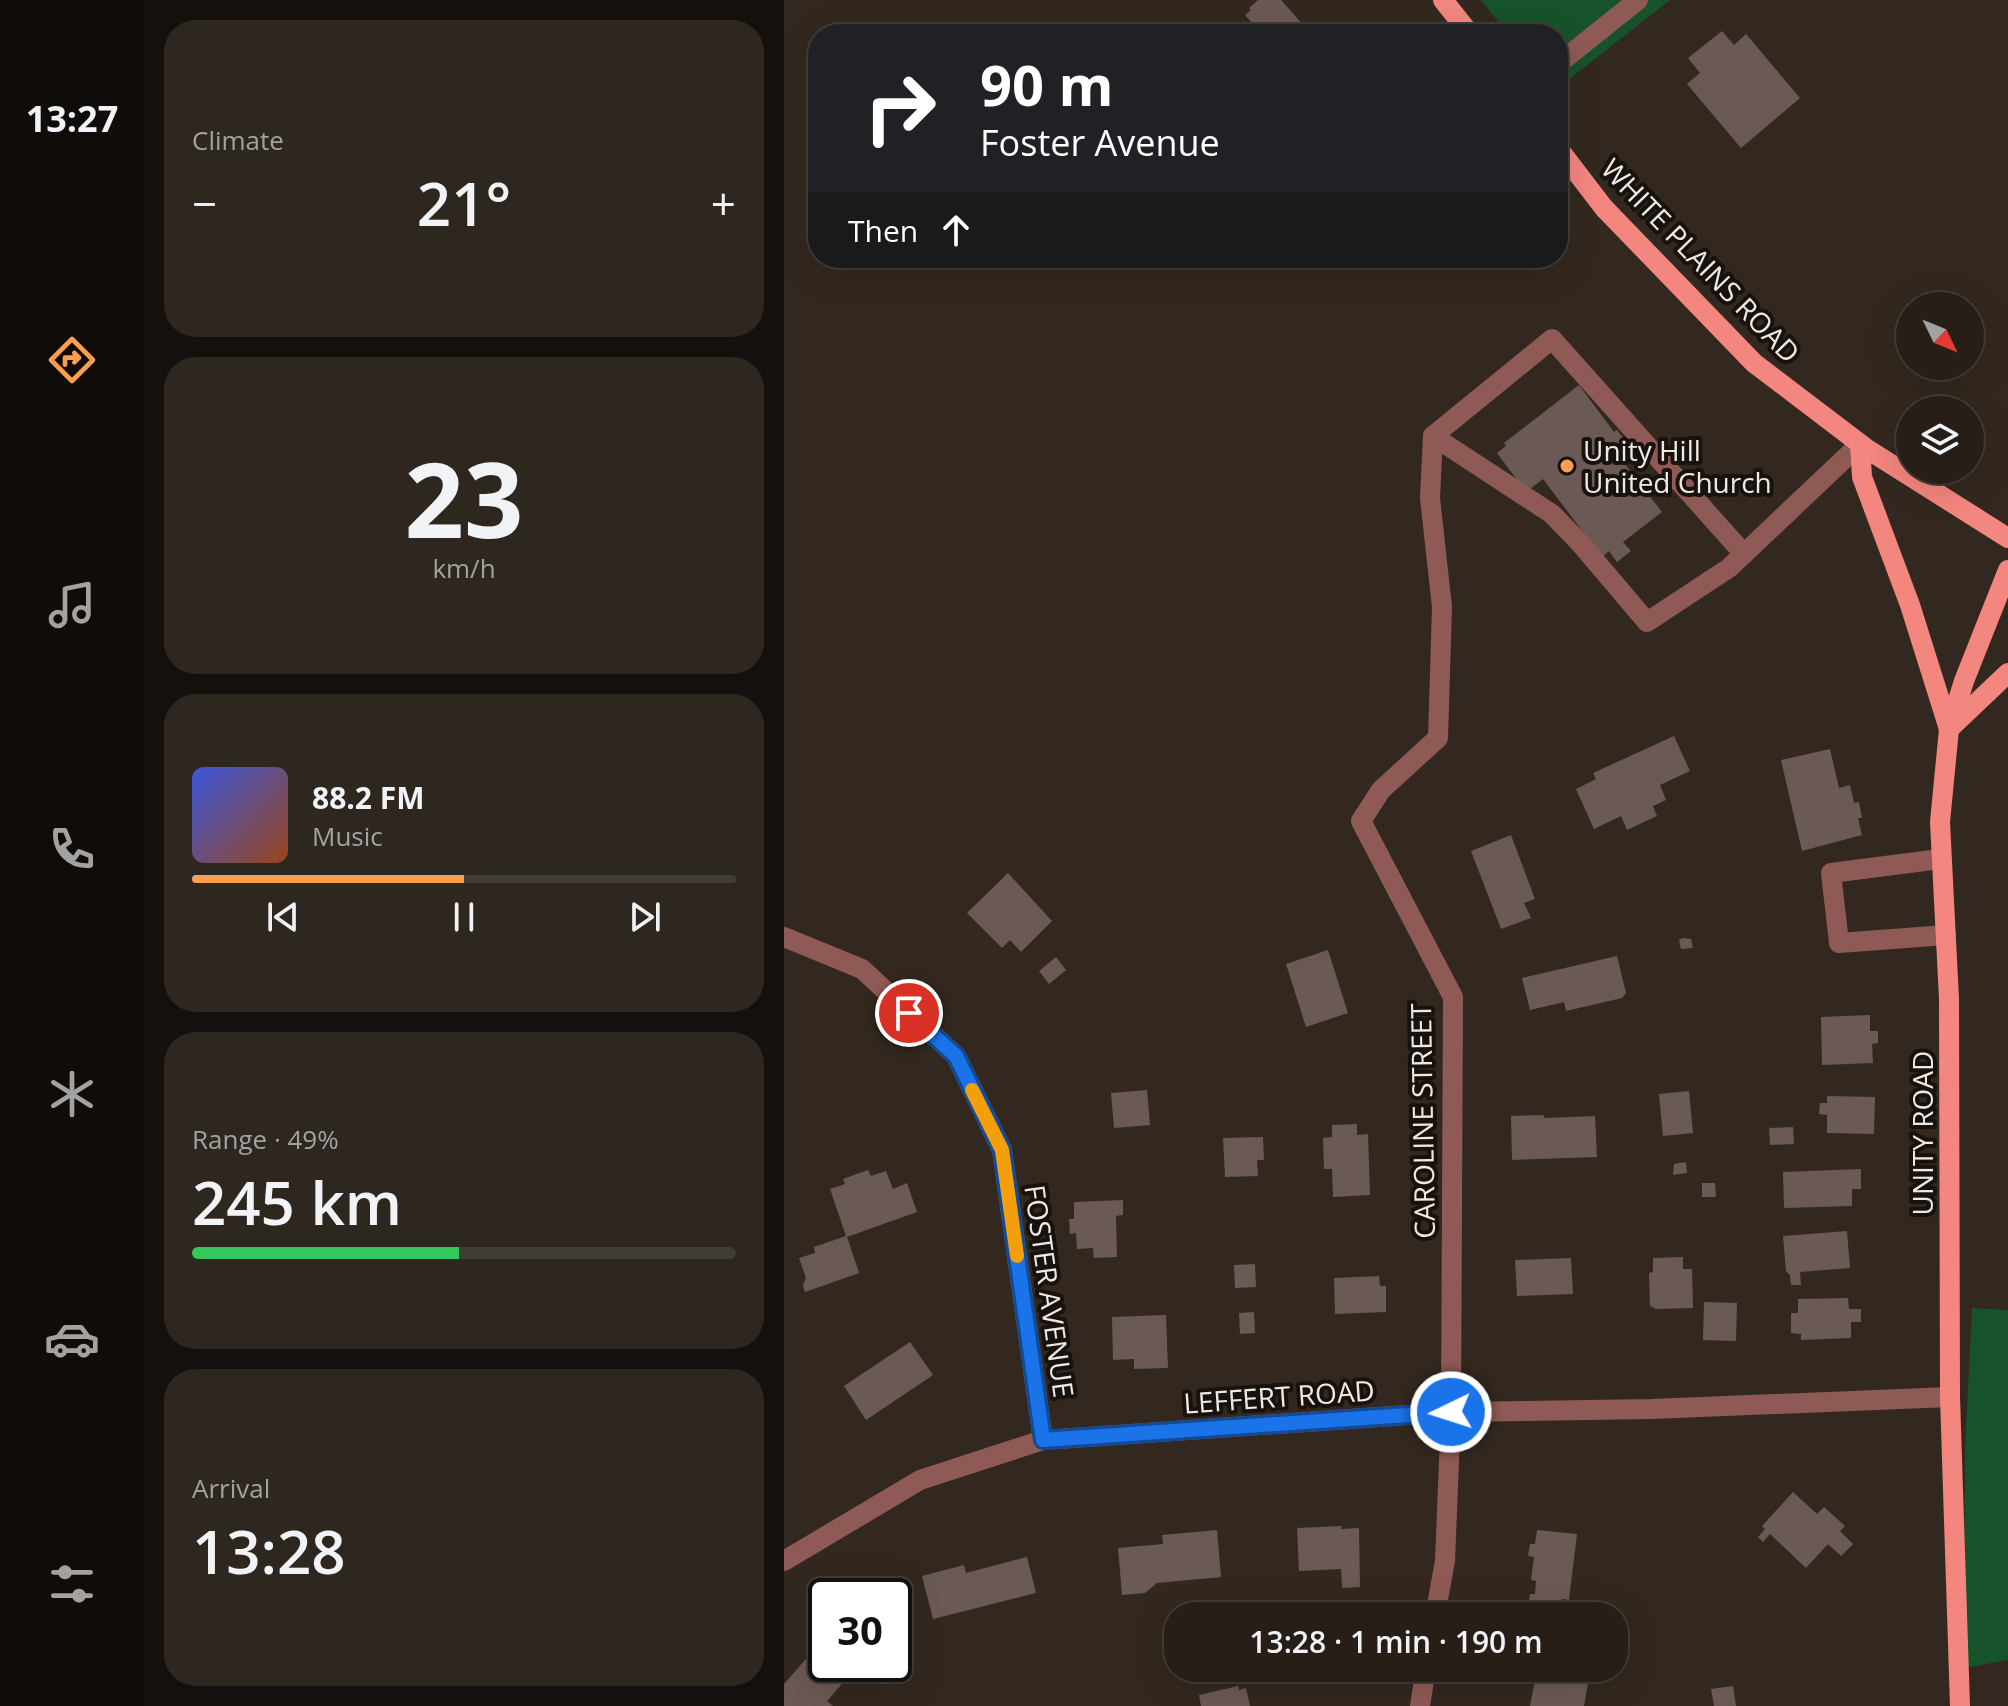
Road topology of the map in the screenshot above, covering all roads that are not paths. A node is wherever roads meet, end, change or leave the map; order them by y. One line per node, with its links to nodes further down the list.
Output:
1 (1443, 0): 3 (main road)
2 (1638, 0): 4 (street)
3 (1462, 24)
4 (1568, 56)
5 (1568, 161): 7 (main road, WHITE PLAINS ROAD)
6 (1433, 436): 9 (street); 9 (street); 17 (street, CAROLINE STREET)
7 (1860, 444): 8 (main road, WHITE PLAINS ROAD); 9 (street); 12 (main road)
8 (2008, 538)
9 (1744, 554)
10 (2008, 570): 12 (main road, UNITY ROAD)
11 (2008, 673): 12 (main road)
12 (1949, 729): 13 (main road, UNITY ROAD)
13 (1940, 859): 14 (main road, UNITY ROAD); 14 (street)
14 (1946, 935): 16 (main road, UNITY ROAD)
15 (784, 937): 18 (street, FOSTER AVENUE)
16 (1950, 1397): 17 (street, LEFFERT ROAD); 23 (main road, UNITY ROAD)
17 (1451, 1412): 18 (street, LEFFERT ROAD); 20 (street)
18 (1043, 1440): 19 (street, LEFFERT ROAD)
19 (784, 1561)
20 (1438, 1602)
21 (1424, 1682): 22 (street)
22 (1420, 1706)
23 (1960, 1706)

